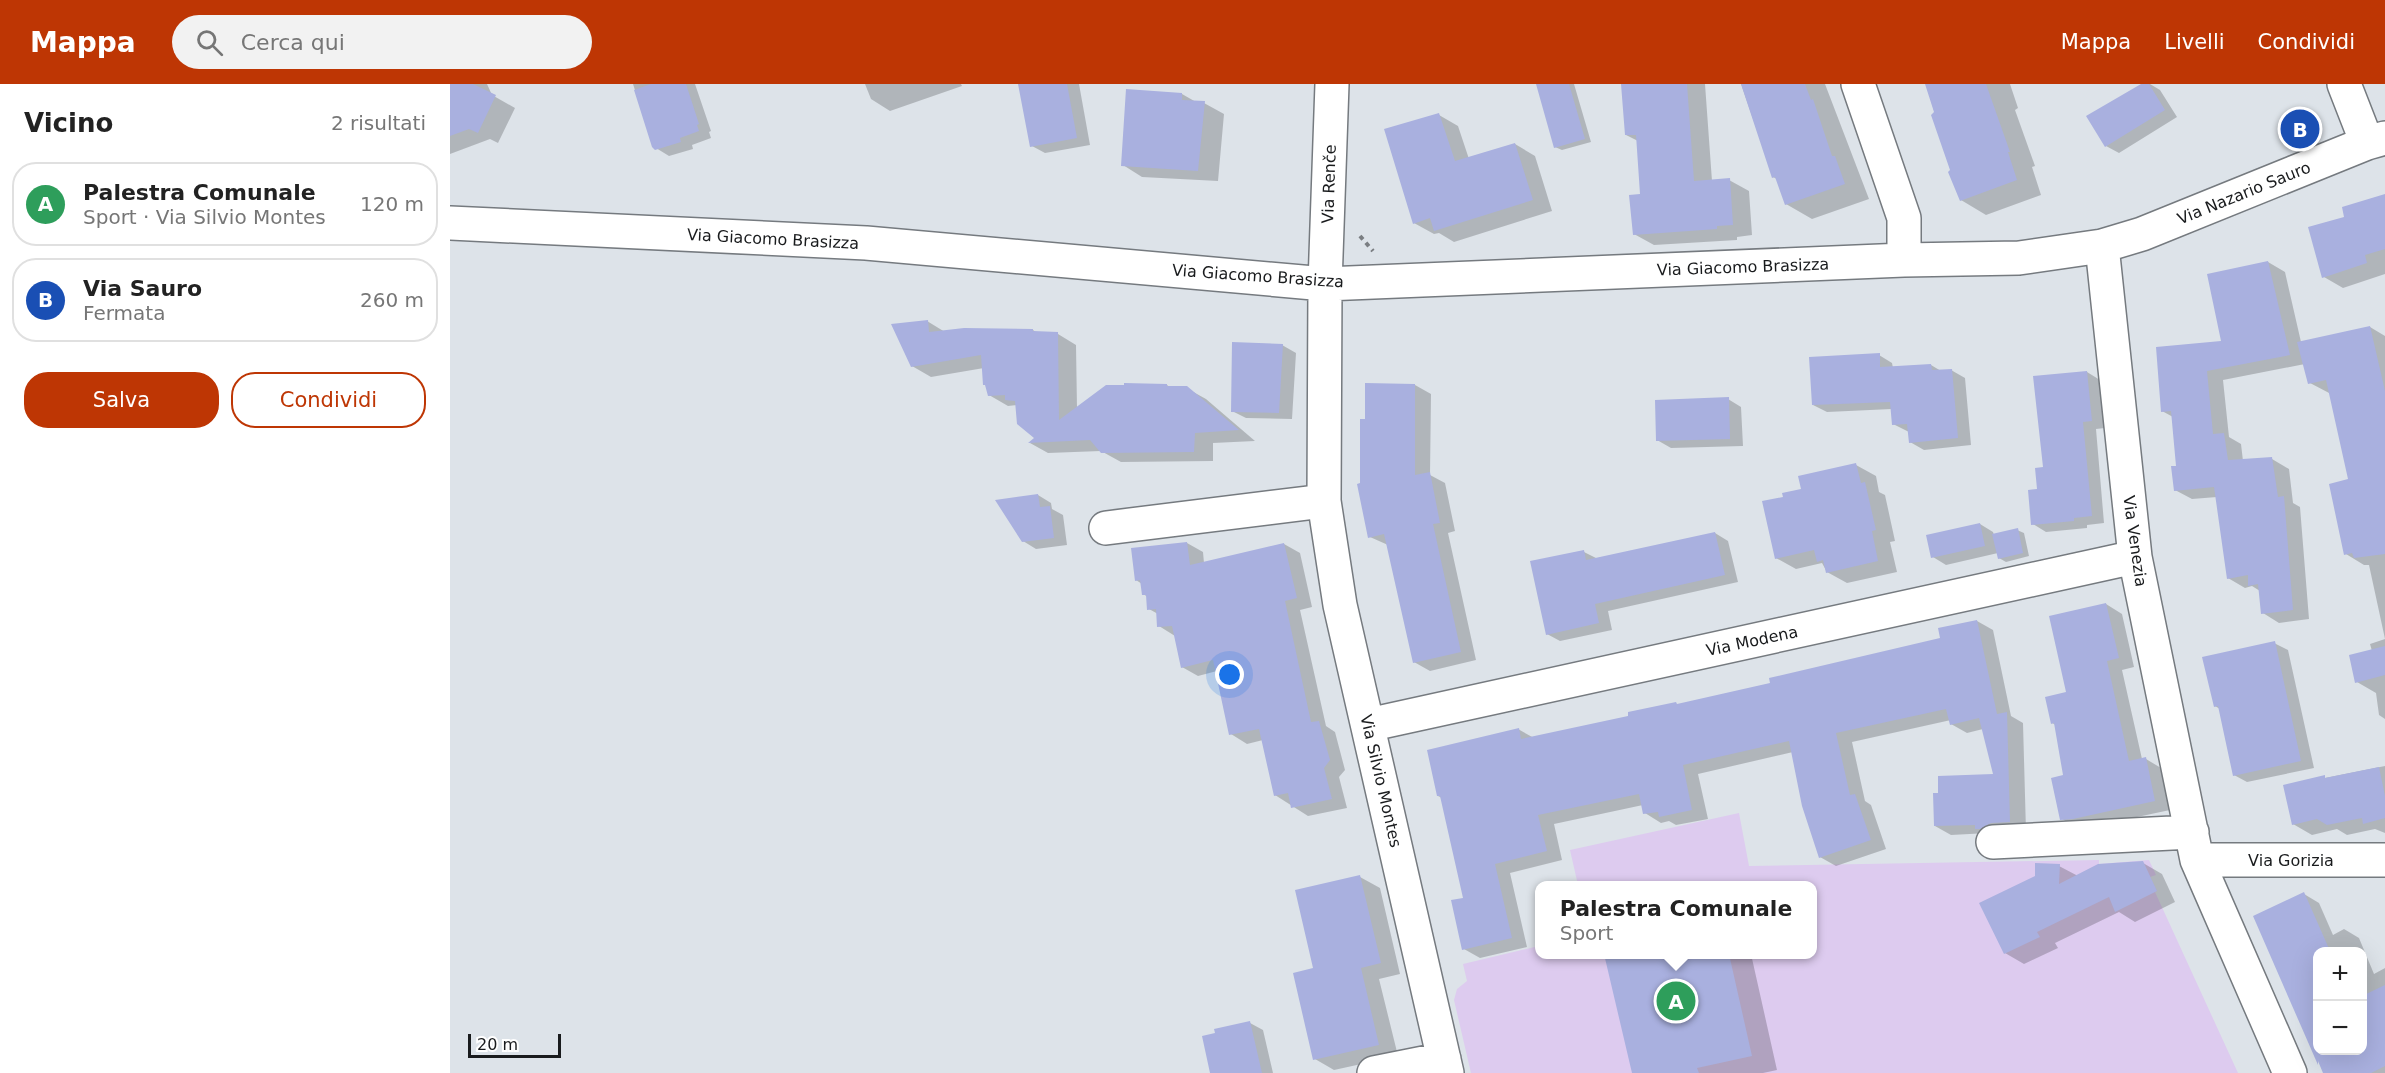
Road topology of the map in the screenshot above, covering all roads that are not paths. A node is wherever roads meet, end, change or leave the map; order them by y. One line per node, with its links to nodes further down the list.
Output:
1 (1332, 84): 8 (street, Via Renče)
2 (1858, 84): 7 (street)
3 (2344, 84): 4 (street)
4 (2376, 141): 6 (street, Via Nazario Sauro)
5 (450, 223): 8 (street, Via Giacomo Brasizza)
6 (2102, 246): 7 (street, Via Giacomo Brasizza); 11 (street, Via Venezia)
7 (1904, 260): 8 (street, Via Giacomo Brasizza)
8 (1325, 284): 9 (street, Via Silvio Montes)
9 (1324, 501): 10 (street); 12 (street, Via Silvio Montes)
10 (1106, 528)
11 (2135, 557): 12 (street, Via Modena); 14 (street, Via Venezia)
12 (1368, 725): 16 (street, Via Silvio Montes)
13 (1993, 843): 14 (street)
14 (2195, 846): 15 (street, Via Gorizia); 18 (street, Via Venezia)
15 (2385, 860)
16 (1445, 1066): 17 (street, Via Silvio Montes)
17 (1374, 1073)
18 (2290, 1073)

